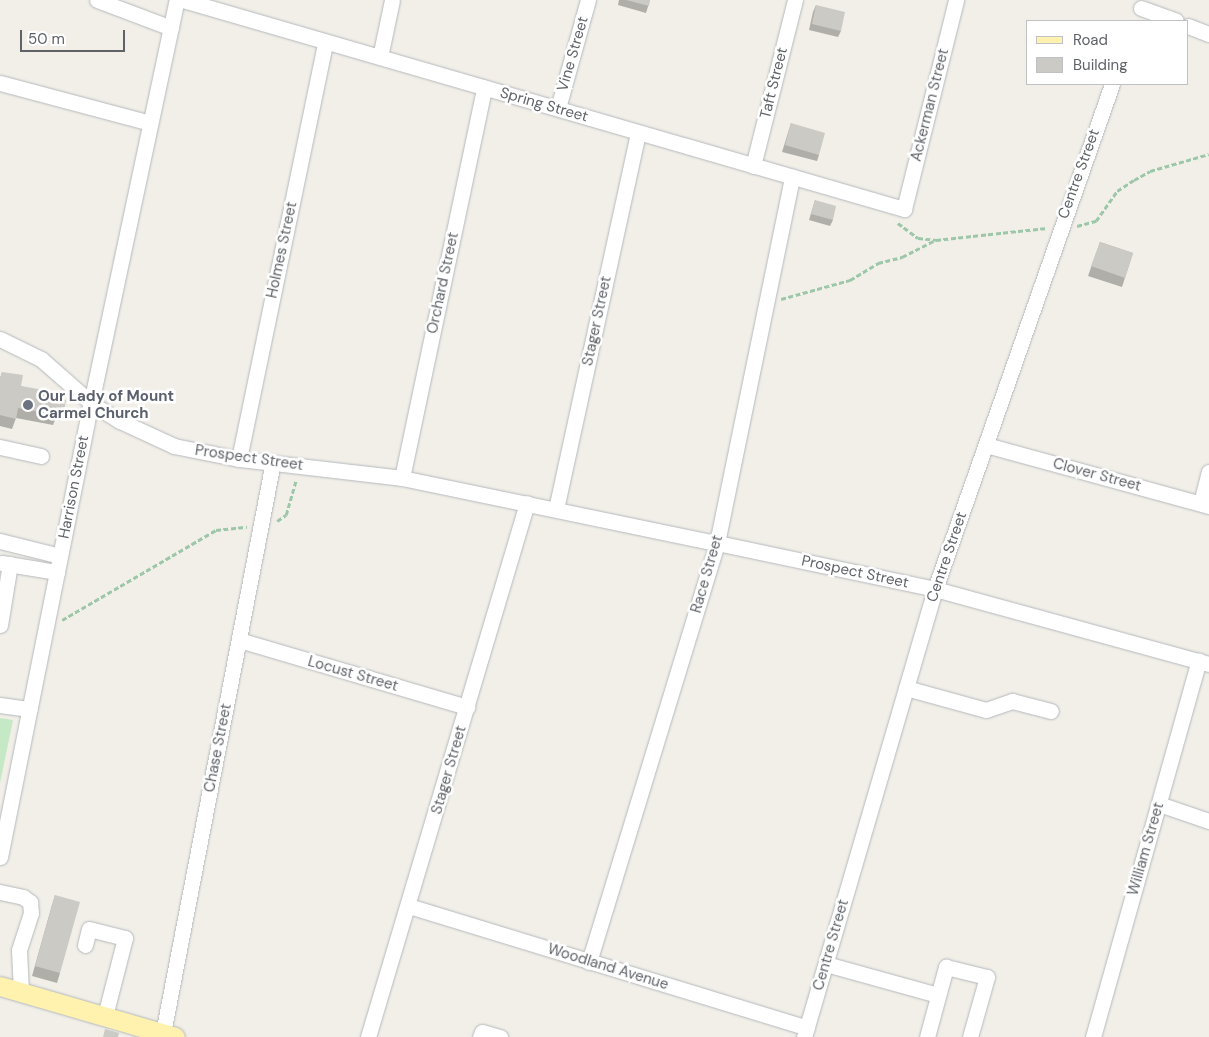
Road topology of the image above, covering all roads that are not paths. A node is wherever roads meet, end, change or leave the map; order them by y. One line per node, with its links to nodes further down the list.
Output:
1 (97, 0): 11 (street)
2 (177, 0): 11 (street, Harrison Street)
3 (183, 0): 13 (street, Spring Street)
4 (392, 0): 14 (street)
5 (588, 0): 18 (street, Vine Street)
6 (795, 0): 21 (street, Taft Street)
7 (956, 0): 23 (street, Ackerman Street)
8 (1141, 10): 9 (street)
9 (1173, 20)
10 (1189, 26): 12 (street)
11 (170, 28): 19 (street, Harrison Street)
12 (1209, 34)
13 (325, 42): 14 (street, Spring Street); 29 (street, Holmes Street)
14 (380, 57): 17 (street, Spring Street)
15 (0, 83): 19 (street)
16 (1112, 85): 26 (street, Centre Street)
17 (484, 88): 18 (street, Spring Street); 32 (street, Orchard Street)
18 (558, 108): 20 (street, Spring Street)
19 (150, 123): 25 (street, Harrison Street)
20 (638, 133): 21 (street, Spring Street); 35 (street, Stager Street)
21 (753, 166): 22 (street, Spring Street)
22 (792, 177): 23 (street, Spring Street); 37 (street, Race Street)
23 (899, 215)
24 (0, 339): 25 (street, Prospect Street)
25 (91, 403): 29 (street, Prospect Street); 38 (street, Harrison Street)
26 (986, 445): 34 (street, Clover Street); 41 (street, Centre Street)
27 (0, 447): 28 (street)
28 (41, 456)
29 (239, 459): 30 (street, Prospect Street)
30 (273, 462): 32 (street, Prospect Street); 43 (street, Chase Street)
31 (1209, 472): 34 (street)
32 (402, 478): 33 (street, Prospect Street)
33 (528, 503): 35 (street, Prospect Street); 47 (street, Stager Street)
34 (1205, 504)
35 (556, 509): 37 (street, Prospect Street)
36 (0, 541): 38 (street)
37 (717, 543): 41 (street, Prospect Street); 56 (street, Race Street)
38 (60, 556): 40 (street, Harrison Street)
39 (5, 563): 40 (street); 42 (street)
40 (57, 572): 48 (street, Harrison Street)
41 (935, 589): 44 (street, Prospect Street); 45 (street, Centre Street)
42 (0, 625)
43 (239, 640): 47 (street, Locust Street); 63 (street, Chase Street)
44 (1204, 662): 50 (street, William Street)
45 (906, 688): 49 (street); 57 (street, Centre Street)
46 (0, 705): 48 (street)
47 (467, 707): 54 (street, Stager Street)
48 (30, 709): 52 (street, Harrison Street)
49 (1051, 711)
50 (1159, 804): 51 (street); 69 (street, William Street)
51 (1209, 820)
52 (0, 857)
53 (0, 892): 59 (street)
54 (408, 906): 56 (street, Woodland Avenue); 64 (street, Stager Street)
55 (86, 945): 61 (street)
56 (589, 962): 62 (street, Woodland Avenue)
57 (826, 964): 60 (street); 62 (street, Centre Street)
58 (0, 986): 59 (main road)
59 (21, 992): 61 (main road)
60 (938, 995): 67 (street); 68 (street)
61 (105, 1016): 63 (main road)
62 (806, 1032)
63 (169, 1035)
64 (368, 1037)
65 (480, 1037): 66 (street)
66 (500, 1037)
67 (927, 1037)
68 (970, 1037)
69 (1093, 1037)

